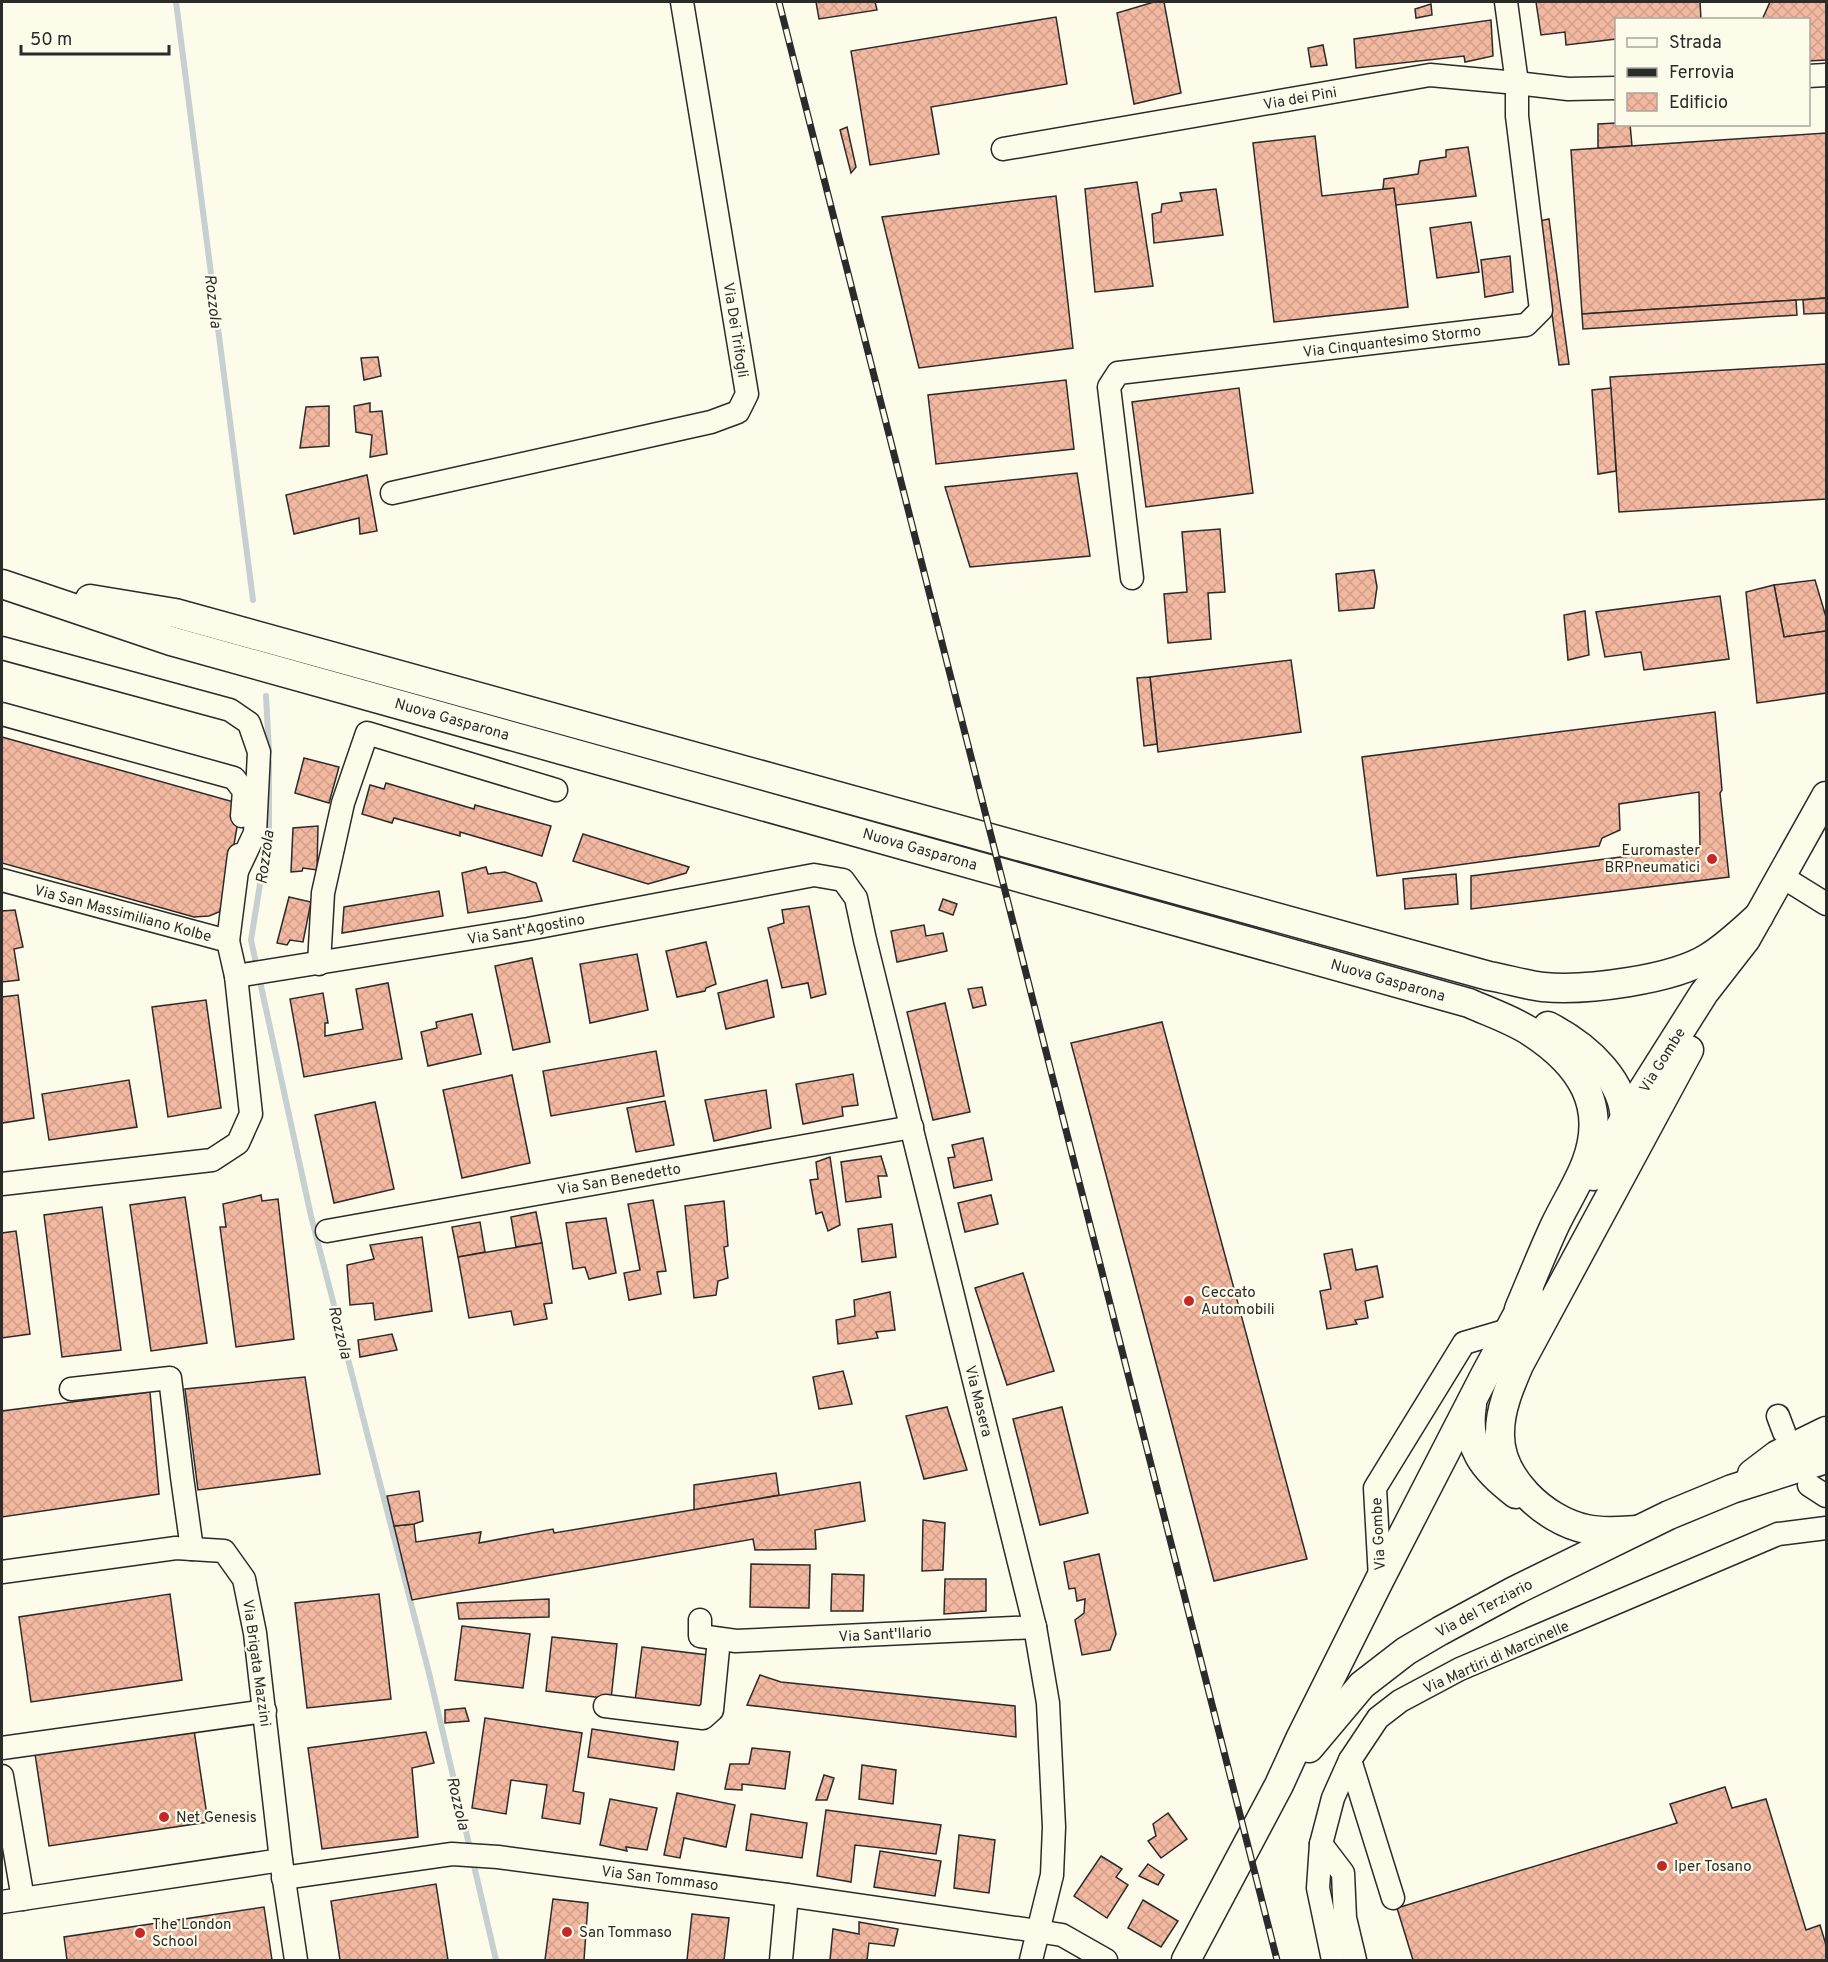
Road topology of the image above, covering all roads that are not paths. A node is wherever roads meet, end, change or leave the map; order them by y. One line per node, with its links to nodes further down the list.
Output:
1 (682, 2): 8 (street, Via Dei Trifogli)
2 (1506, 2): 5 (street)
3 (1827, 75): 4 (street)
4 (1810, 76)
5 (1517, 83): 6 (street); 7 (street, Via dei Pini); 9 (street, Via Cinquantesimo Stormo)
6 (1615, 88)
7 (1003, 149)
8 (392, 493)
9 (1132, 578)
10 (2, 584): 20 (main road, Nuova Gasparona); 24 (main road, Nuova Gasparona)
11 (2, 648): 15 (street)
12 (2, 714): 15 (street)
13 (556, 790): 22 (street)
14 (1827, 796): 17 (main road, Via Gombe)
15 (238, 869): 21 (street)
16 (814, 875): 22 (street, Via Sant'Agostino); 26 (street, Via Masera)
17 (1781, 876): 19 (street); 20 (main road, Via Gombe)
18 (2, 880): 21 (street, Via San Massimiliano Kolbe)
19 (1827, 904)
20 (1752, 928): 25 (main road, Via Gombe); 28 (main road)
21 (228, 941): 23 (street, Via San Massimiliano Kolbe)
22 (319, 964): 23 (street, Via Sant'Agostino)
23 (253, 973): 27 (street, Via San Massimiliano Kolbe)
24 (1469, 1003): 25 (main road); 30 (main road, Nuova Gasparona)
25 (1625, 1118): 28 (main road); 30 (main road, Via Gombe)
26 (912, 1126): 29 (street, Via San Benedetto); 43 (street, Via Masera)
27 (2, 1184)
28 (1604, 1207): 36 (main road)
29 (327, 1231)
30 (1513, 1320): 32 (main road, Via Gombe); 41 (street, Via Gombe)
31 (71, 1389): 39 (street)
32 (1473, 1400): 36 (main road); 41 (main road, Via Gombe)
33 (1827, 1431): 35 (main road, Via del Terziario)
34 (1827, 1459): 35 (main road, Via del Terziario)
35 (1732, 1489): 38 (main road, Via del Terziario)
36 (1555, 1518): 38 (main road)
37 (1827, 1528): 48 (street, Via Martiri di Marcinelle)
38 (1637, 1530): 50 (main road, Via del Terziario)
39 (192, 1549): 40 (street, Via Brigata Mazzini); 46 (street, Via Brigata Mazzini)
40 (2, 1572)
41 (1380, 1579): 50 (main road, Via Gombe)
42 (700, 1620): 44 (street)
43 (1035, 1627): 44 (street, Via Sant'Ilario); 56 (street, Via Masera)
44 (727, 1640): 45 (street)
45 (605, 1706)
46 (265, 1711): 47 (street); 52 (street, Via Brigata Mazzini)
47 (2, 1748)
48 (1350, 1760): 51 (street, Via Martiri di Marcinelle); 54 (street)
49 (2, 1776): 55 (street)
50 (1280, 1785): 61 (main road, Via Gombe)
51 (1321, 1844): 62 (street, Via Martiri di Marcinelle); 63 (street)
52 (282, 1869): 53 (street, Via San Tommaso); 55 (street); 57 (street, Via Brigata Mazzini)
53 (788, 1895): 56 (street, Via San Tommaso); 58 (street)
54 (1393, 1899)
55 (12, 1900)
56 (1037, 1931): 59 (street, Via Masera); 60 (street, Via San Tommaso)
57 (296, 1960)
58 (781, 1960)
59 (1031, 1960)
60 (1106, 1960)
61 (1186, 1960)
62 (1333, 1960)
63 (1354, 1960)

